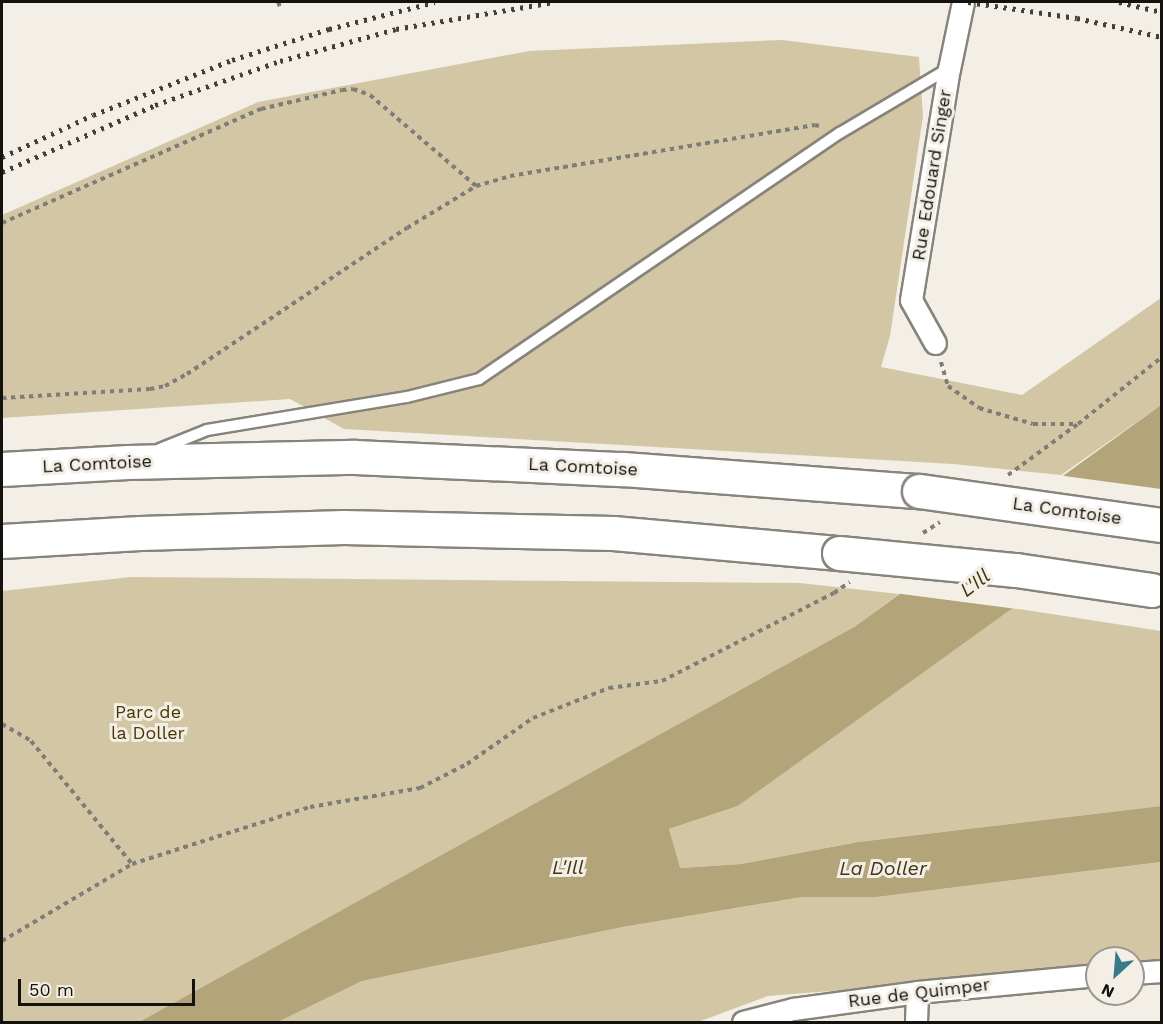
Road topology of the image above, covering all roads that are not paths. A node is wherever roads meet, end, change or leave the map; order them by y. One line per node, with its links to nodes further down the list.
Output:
1 (963, 2): 2 (street, Rue Edouard Singer)
2 (949, 69): 3 (street, Rue Edouard Singer); 4 (lane)
3 (935, 343)
4 (128, 462): 5 (highway, La Comtoise); 6 (highway, La Comtoise, bridge)
5 (2, 469)
6 (1161, 525)
7 (2, 541): 8 (highway, bridge)
8 (1157, 590)
9 (1161, 971): 10 (street)
10 (1145, 972)
11 (1085, 976): 12 (street, Rue de Quimper)
12 (917, 992): 13 (street, Rue de Quimper); 14 (street)
13 (742, 1023)
14 (916, 1023)

